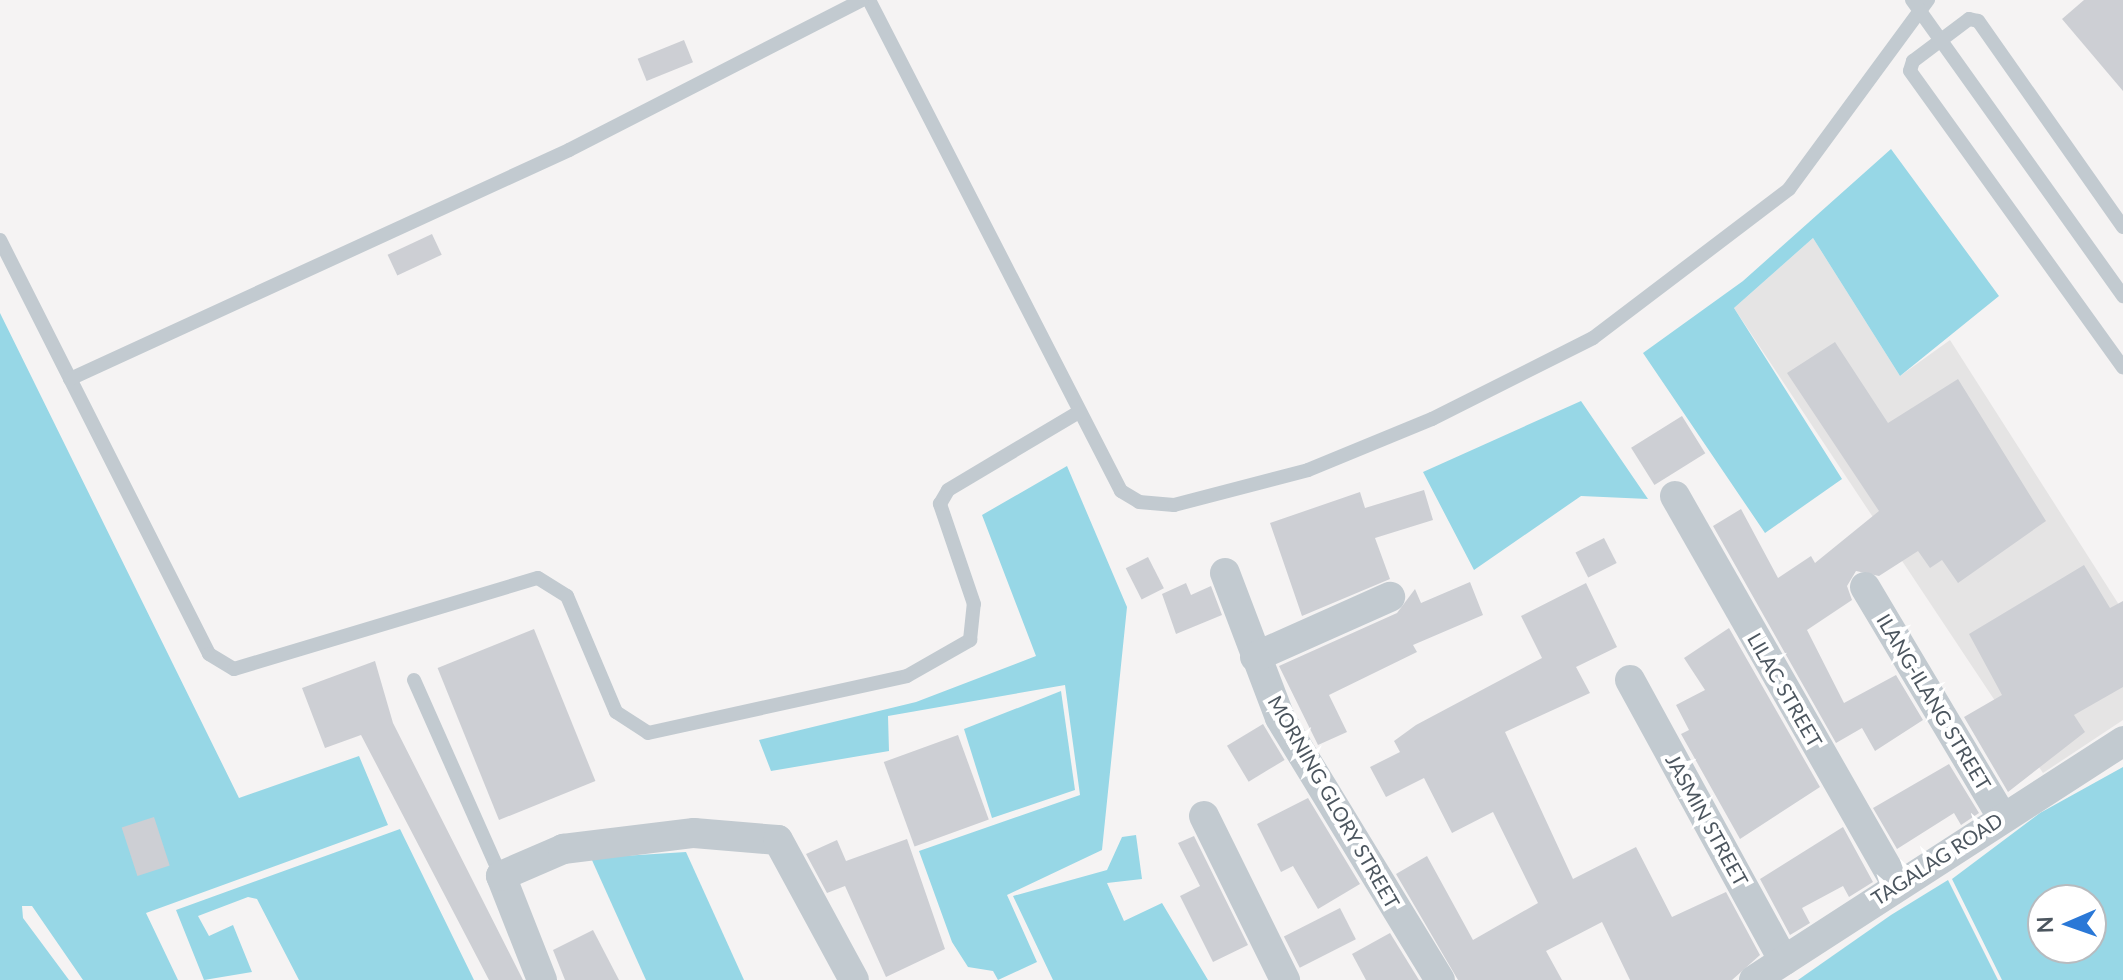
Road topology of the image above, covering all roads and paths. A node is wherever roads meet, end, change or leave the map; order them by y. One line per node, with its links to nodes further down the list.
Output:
1 (862, 0): 9 (lane)
2 (869, 0): 10 (lane)
3 (1919, 4): 4 (lane); 10 (lane)
4 (1941, 42): 5 (lane); 7 (lane); 8 (lane)
5 (2123, 227)
6 (0, 240): 9 (lane)
7 (2123, 296)
8 (2123, 367)
9 (70, 379): 10 (lane)
10 (1077, 413)
11 (1675, 496): 22 (street, LILAC STREET)
12 (1225, 573): 15 (street, MORNING GLORY STREET)
13 (1865, 587): 20 (street, ILANG-ILANG STREET)
14 (1390, 597): 15 (street)
15 (1255, 657): 27 (street, MORNING GLORY STREET)
16 (414, 680): 21 (lane)
17 (1630, 680): 23 (street, JASMIN STREET)
18 (2123, 741): 20 (street, TAGALAG ROAD)
19 (1204, 816): 26 (street)
20 (2002, 817): 22 (street, TAGALAG ROAD)
21 (501, 876): 24 (street); 25 (street)
22 (1896, 884): 23 (street, TAGALAG ROAD)
23 (1784, 961): 28 (street, TAGALAG ROAD)
24 (537, 969)
25 (854, 980)
26 (1285, 980)
27 (1440, 980)
28 (1754, 980)

